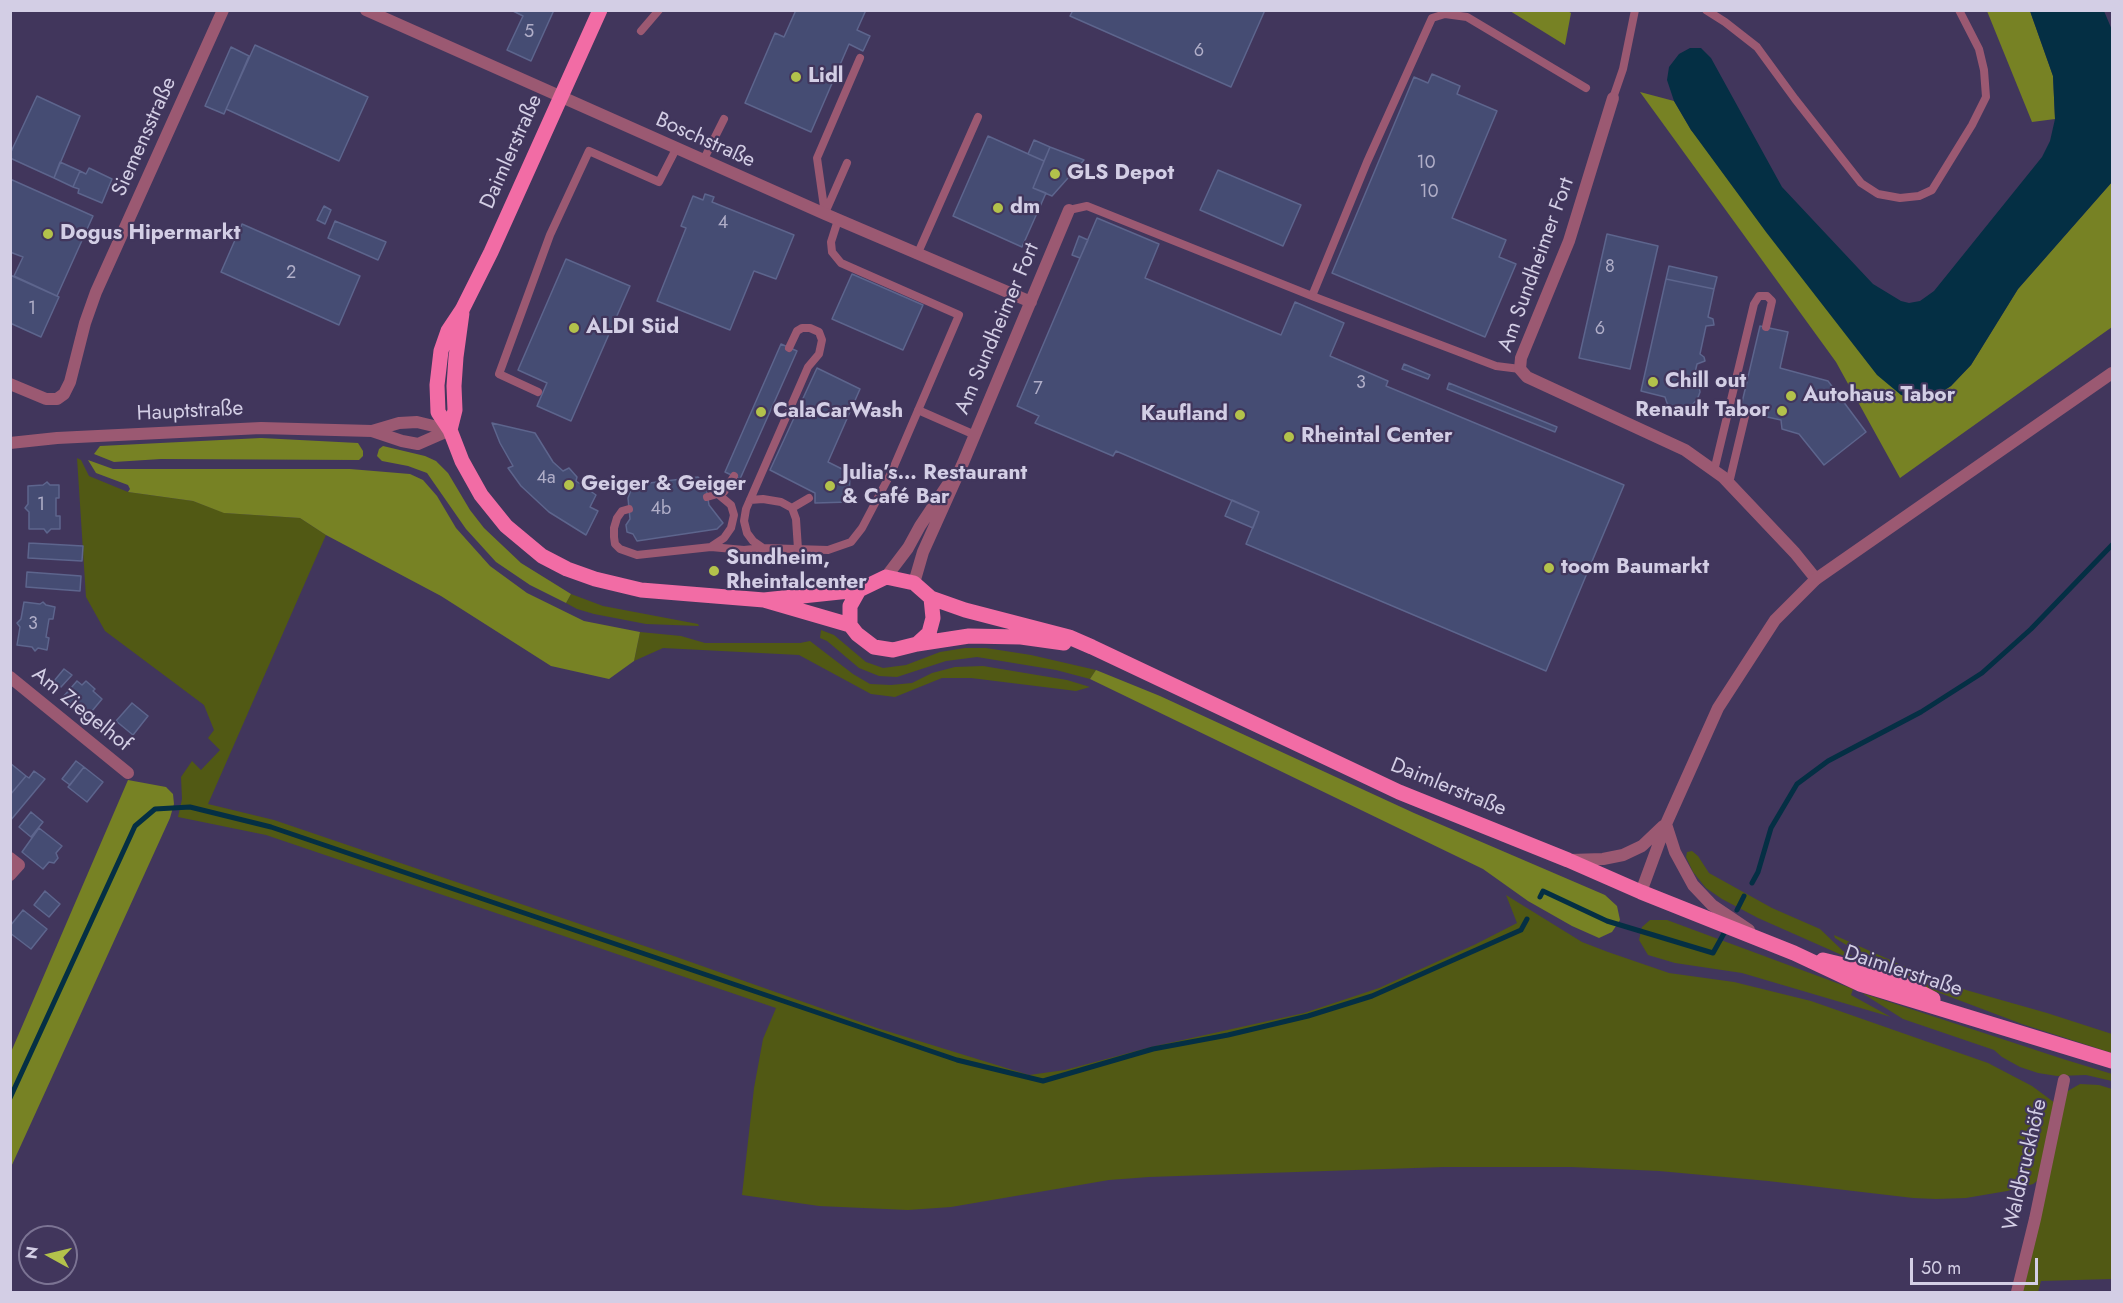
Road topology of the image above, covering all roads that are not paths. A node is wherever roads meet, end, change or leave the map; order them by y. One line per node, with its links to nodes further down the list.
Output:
1 (223, 10): 28 (street, Siemensstraße)
2 (366, 10): 11 (street, Boschstraße)
3 (600, 10): 11 (main road, Daimlerstraße)
4 (659, 10): 8 (lane)
5 (1635, 10): 12 (lane)
6 (1706, 10): 7 (lane)
7 (1959, 10)
8 (641, 31)
9 (860, 58): 19 (lane)
10 (1586, 88): 22 (lane)
11 (560, 98): 15 (street, Boschstraße); 32 (main road, Daimlerstraße)
12 (1614, 98): 26 (street, Am Sundheimer Fort)
13 (978, 117): 21 (lane)
14 (724, 119): 16 (lane)
15 (675, 149): 16 (street, Boschstraße); 29 (lane)
16 (703, 161): 19 (street, Boschstraße)
17 (847, 163): 19 (lane)
18 (1068, 210): 22 (lane); 23 (street, Am Sundheimer Fort)
19 (825, 214): 20 (street, Boschstraße)
20 (838, 220): 21 (street, Boschstraße); 30 (lane)
21 (917, 255): 23 (street, Boschstraße)
22 (1312, 296): 26 (lane)
23 (1030, 302): 34 (street, Am Sundheimer Fort)
24 (1766, 327): 37 (lane)
25 (789, 348): 43 (lane)
26 (1520, 369): 37 (street, Am Sundheimer Fort)
27 (2112, 373): 50 (street)
28 (10, 384)
29 (538, 392)
30 (918, 410): 34 (lane); 48 (lane)
31 (1746, 412): 39 (lane)
32 (450, 430): 33 (street, Hauptstraße); 33 (street, Hauptstraße); 54 (main road, Daimlerstraße)
33 (372, 431): 35 (street, Hauptstraße)
34 (975, 435): 36 (street, Am Sundheimer Fort)
35 (10, 443)
36 (963, 463): 49 (street, Am Sundheimer Fort); 51 (street, Am Sundheimer Fort)
37 (1714, 471): 39 (street, Am Sundheimer Fort)
38 (734, 476): 40 (lane)
39 (1729, 483): 50 (street, Am Sundheimer Fort)
40 (719, 495): 41 (lane); 46 (lane)
41 (707, 497)
42 (809, 498): 44 (lane)
43 (750, 500): 44 (lane); 47 (lane)
44 (792, 508): 48 (lane)
45 (629, 509): 46 (lane)
46 (711, 547): 47 (lane)
47 (763, 548): 48 (lane)
48 (798, 549)
49 (886, 577): 51 (main road, Daimlerstraße); 52 (main road, Daimlerstraße)
50 (1816, 579): 60 (street)
51 (914, 583): 53 (main road, Daimlerstraße)
52 (859, 590): 54 (main road, Daimlerstraße); 55 (main road)
53 (931, 598): 56 (main road); 57 (main road, Daimlerstraße)
54 (764, 600): 55 (main road, Daimlerstraße)
55 (850, 625): 56 (main road, Daimlerstraße)
56 (917, 644): 57 (main road, Daimlerstraße)
57 (1092, 647): 62 (main road, Daimlerstraße)
58 (10, 677): 59 (street, Am Ziegelhof)
59 (128, 773)
60 (1666, 824): 62 (street); 64 (street); 65 (street)
61 (10, 858): 63 (street)
62 (1569, 860): 64 (main road, Daimlerstraße)
63 (10, 875)
64 (1641, 892): 65 (main road, Daimlerstraße)
65 (1766, 942): 66 (main road, Daimlerstraße)
66 (2112, 1061)
67 (2064, 1080): 68 (street, Waldbruckhöfe)
68 (2017, 1293)

